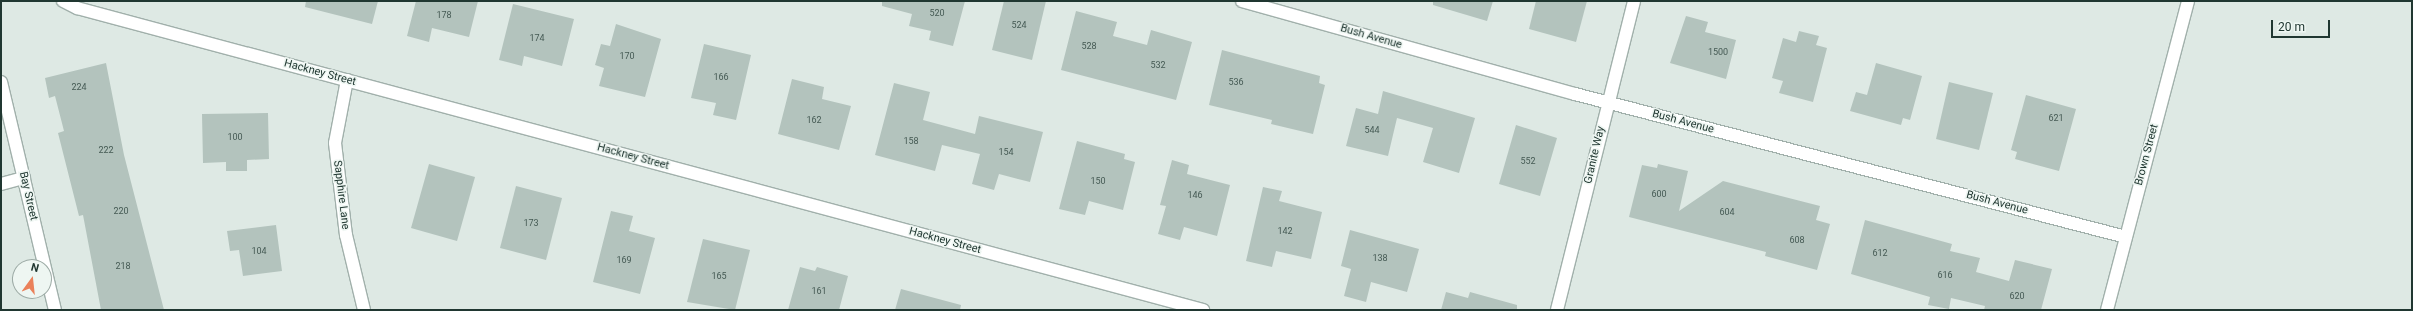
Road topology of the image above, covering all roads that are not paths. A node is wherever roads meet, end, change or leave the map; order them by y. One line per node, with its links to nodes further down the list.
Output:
1 (64, 1): 5 (street, Hackney Street)
2 (1242, 1): 7 (street, Bush Avenue)
3 (1634, 1): 7 (street, Granite Way)
4 (2188, 1): 10 (street, Brown Street)
5 (348, 80): 12 (street, Sapphire Lane); 13 (street, Hackney Street)
6 (1, 82): 8 (street, Bay Street)
7 (1608, 102): 10 (street, Bush Avenue); 14 (street, Granite Way)
8 (24, 178): 9 (street); 11 (street, Bay Street)
9 (1, 184)
10 (2126, 237): 15 (street, Brown Street)
11 (55, 310)
12 (364, 310)
13 (1203, 310)
14 (1557, 310)
15 (2107, 310)

